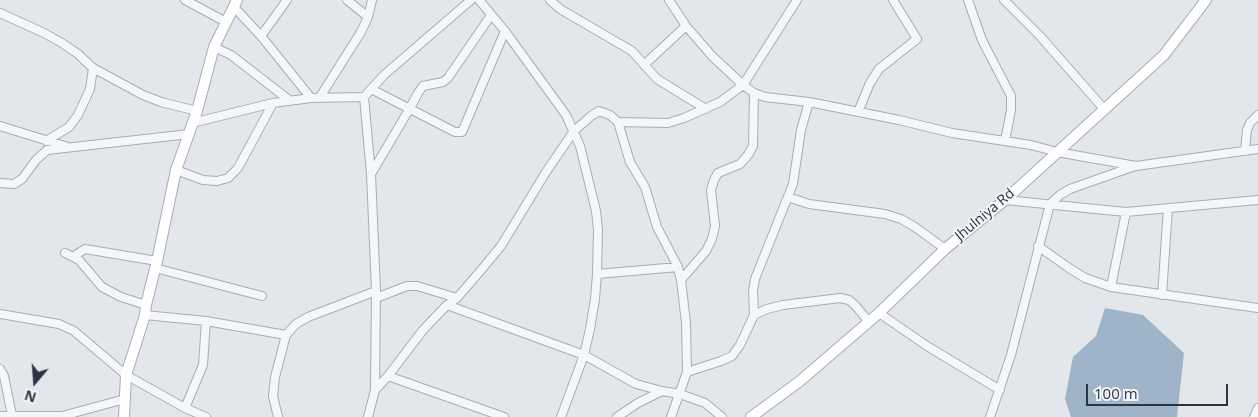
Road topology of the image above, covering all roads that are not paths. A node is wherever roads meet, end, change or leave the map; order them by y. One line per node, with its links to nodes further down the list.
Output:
1 (184, 0): 18 (street)
2 (287, 0): 21 (street)
3 (347, 0): 17 (street)
4 (372, 0): 17 (street)
5 (471, 0): 26 (street)
6 (479, 0): 16 (street)
7 (550, 0): 23 (street)
8 (669, 0): 19 (street)
9 (797, 0): 25 (street)
10 (893, 0): 38 (street)
11 (968, 0): 46 (street)
12 (1004, 0): 36 (street)
13 (1206, 0): 36 (street, Jhulniya Rd)
14 (235, 3): 18 (street); 21 (street)
15 (0, 13): 24 (street)
16 (491, 15): 20 (street); 34 (street)
17 (368, 17): 30 (street)
18 (226, 22): 22 (street)
19 (686, 26): 23 (street); 25 (street)
20 (505, 31): 34 (street); 43 (street)
21 (261, 36): 29 (street)
22 (214, 47): 31 (street); 37 (street)
23 (644, 65): 35 (street)
24 (93, 68): 37 (street); 45 (street)
25 (743, 85): 27 (street); 35 (street)
26 (372, 90): 28 (street); 34 (street)
27 (754, 93): 33 (street); 68 (street)
28 (364, 97): 30 (street); 53 (street)
29 (311, 98): 30 (street); 31 (street)
30 (320, 98)
31 (289, 100): 32 (street)
32 (273, 102): 40 (street); 52 (street)
33 (809, 102): 38 (street); 55 (street)
34 (410, 108): 53 (street)
35 (706, 109): 41 (street)
36 (1104, 109): 50 (street, Jhulniya Rd)
37 (197, 111): 40 (street)
38 (858, 112): 46 (street)
39 (1258, 115): 49 (street)
40 (192, 122): 44 (street)
41 (618, 122): 43 (street); 66 (street)
42 (0, 126): 45 (street)
43 (574, 132): 67 (street); 73 (street)
44 (188, 134): 47 (street); 52 (street)
45 (46, 141): 47 (street)
46 (1005, 141): 50 (street)
47 (67, 147): 54 (street)
48 (1258, 149): 49 (street)
49 (1244, 151): 51 (street)
50 (1057, 152): 51 (street); 56 (street, Jhulniya Rd)
51 (1136, 166): 58 (street)
52 (176, 170): 65 (street)
53 (370, 174): 70 (street)
54 (0, 183)
55 (788, 197): 62 (street); 79 (street)
56 (1006, 200): 58 (street); 62 (street, Jhulniya Rd)
57 (1258, 200): 59 (street)
58 (1050, 204): 60 (street); 61 (street)
59 (1168, 208): 60 (street); 71 (street)
60 (1126, 212): 69 (street)
61 (1038, 246): 69 (street); 89 (street)
62 (945, 248): 78 (street, Jhulniya Rd)
63 (65, 253): 64 (street)
64 (74, 256): 65 (street); 76 (street)
65 (156, 265): 72 (street); 76 (street)
66 (678, 268): 67 (street); 68 (street)
67 (597, 274): 83 (street)
68 (681, 280): 85 (street)
69 (1111, 287): 71 (street)
70 (376, 294): 73 (street); 82 (street); 88 (street)
71 (1162, 295): 75 (street)
72 (262, 296)
73 (457, 298): 74 (street)
74 (447, 305): 83 (street); 87 (street)
75 (1258, 308)
76 (145, 310): 80 (street); 86 (street)
77 (0, 314): 86 (street)
78 (879, 314): 81 (street, Jhulniya Rd); 89 (street)
79 (754, 316): 81 (street); 85 (street)
80 (206, 321): 82 (street); 93 (street)
81 (869, 322): 107 (street, Jhulniya Rd)
82 (286, 335): 100 (street)
83 (584, 355): 90 (street); 103 (street)
84 (0, 369): 95 (street)
85 (687, 372): 91 (street)
86 (126, 375): 92 (street); 93 (street)
87 (388, 376): 88 (street); 102 (street)
88 (375, 390): 101 (street)
89 (1000, 390): 108 (street)
90 (662, 391): 91 (street); 104 (street)
91 (680, 394): 105 (street); 106 (street)
92 (125, 399): 97 (street); 98 (street)
93 (185, 408): 99 (street)
94 (1258, 408): 109 (street)
95 (12, 414): 96 (street); 97 (street)
96 (0, 416)
97 (28, 416)
98 (124, 417)
99 (204, 417)
100 (278, 417)
101 (368, 417)
102 (504, 417)
103 (562, 417)
104 (617, 417)
105 (671, 417)
106 (722, 417)
107 (751, 417)
108 (990, 417)
109 (1254, 417)

